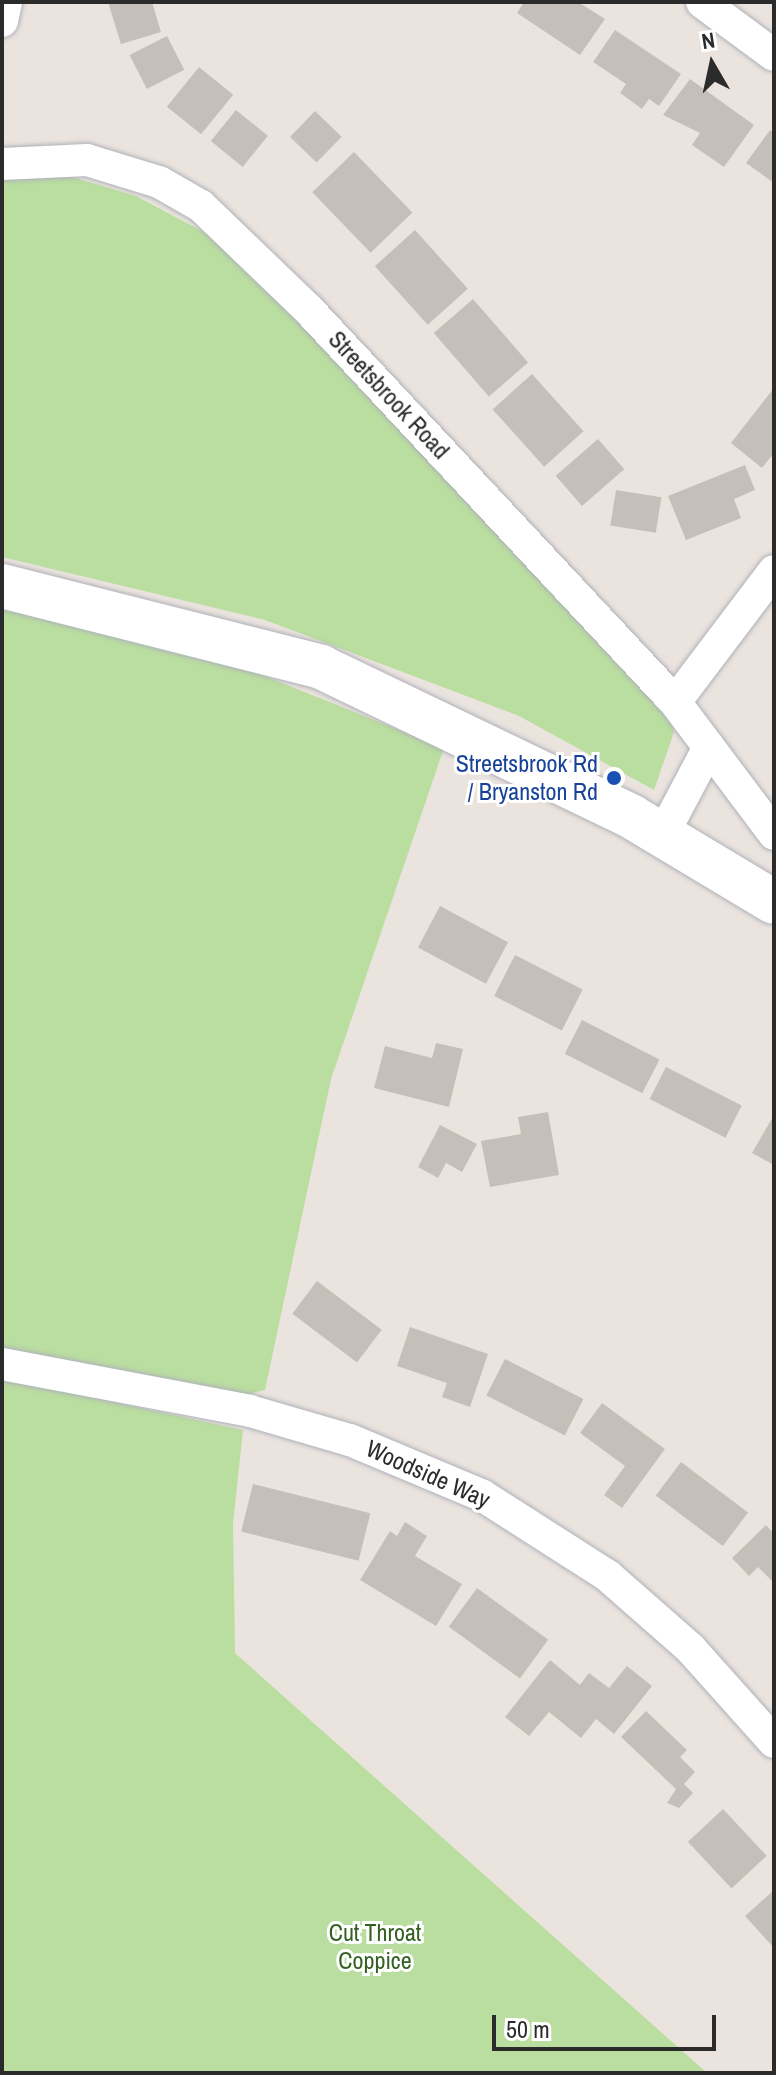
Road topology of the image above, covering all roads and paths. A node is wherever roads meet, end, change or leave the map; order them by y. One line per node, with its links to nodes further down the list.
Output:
1 (6, 2): 3 (street)
2 (702, 2): 4 (street)
3 (2, 21)
4 (774, 55)
5 (2, 164): 8 (street, Streetsbrook Road)
6 (774, 571): 8 (street)
7 (2, 586): 10 (main road)
8 (675, 702): 9 (street, Streetsbrook Road)
9 (709, 747): 10 (street); 11 (street, Streetsbrook Road)
10 (663, 834): 12 (main road)
11 (774, 834)
12 (774, 902)
13 (2, 1364): 14 (street, Woodside Way)
14 (774, 1742)

